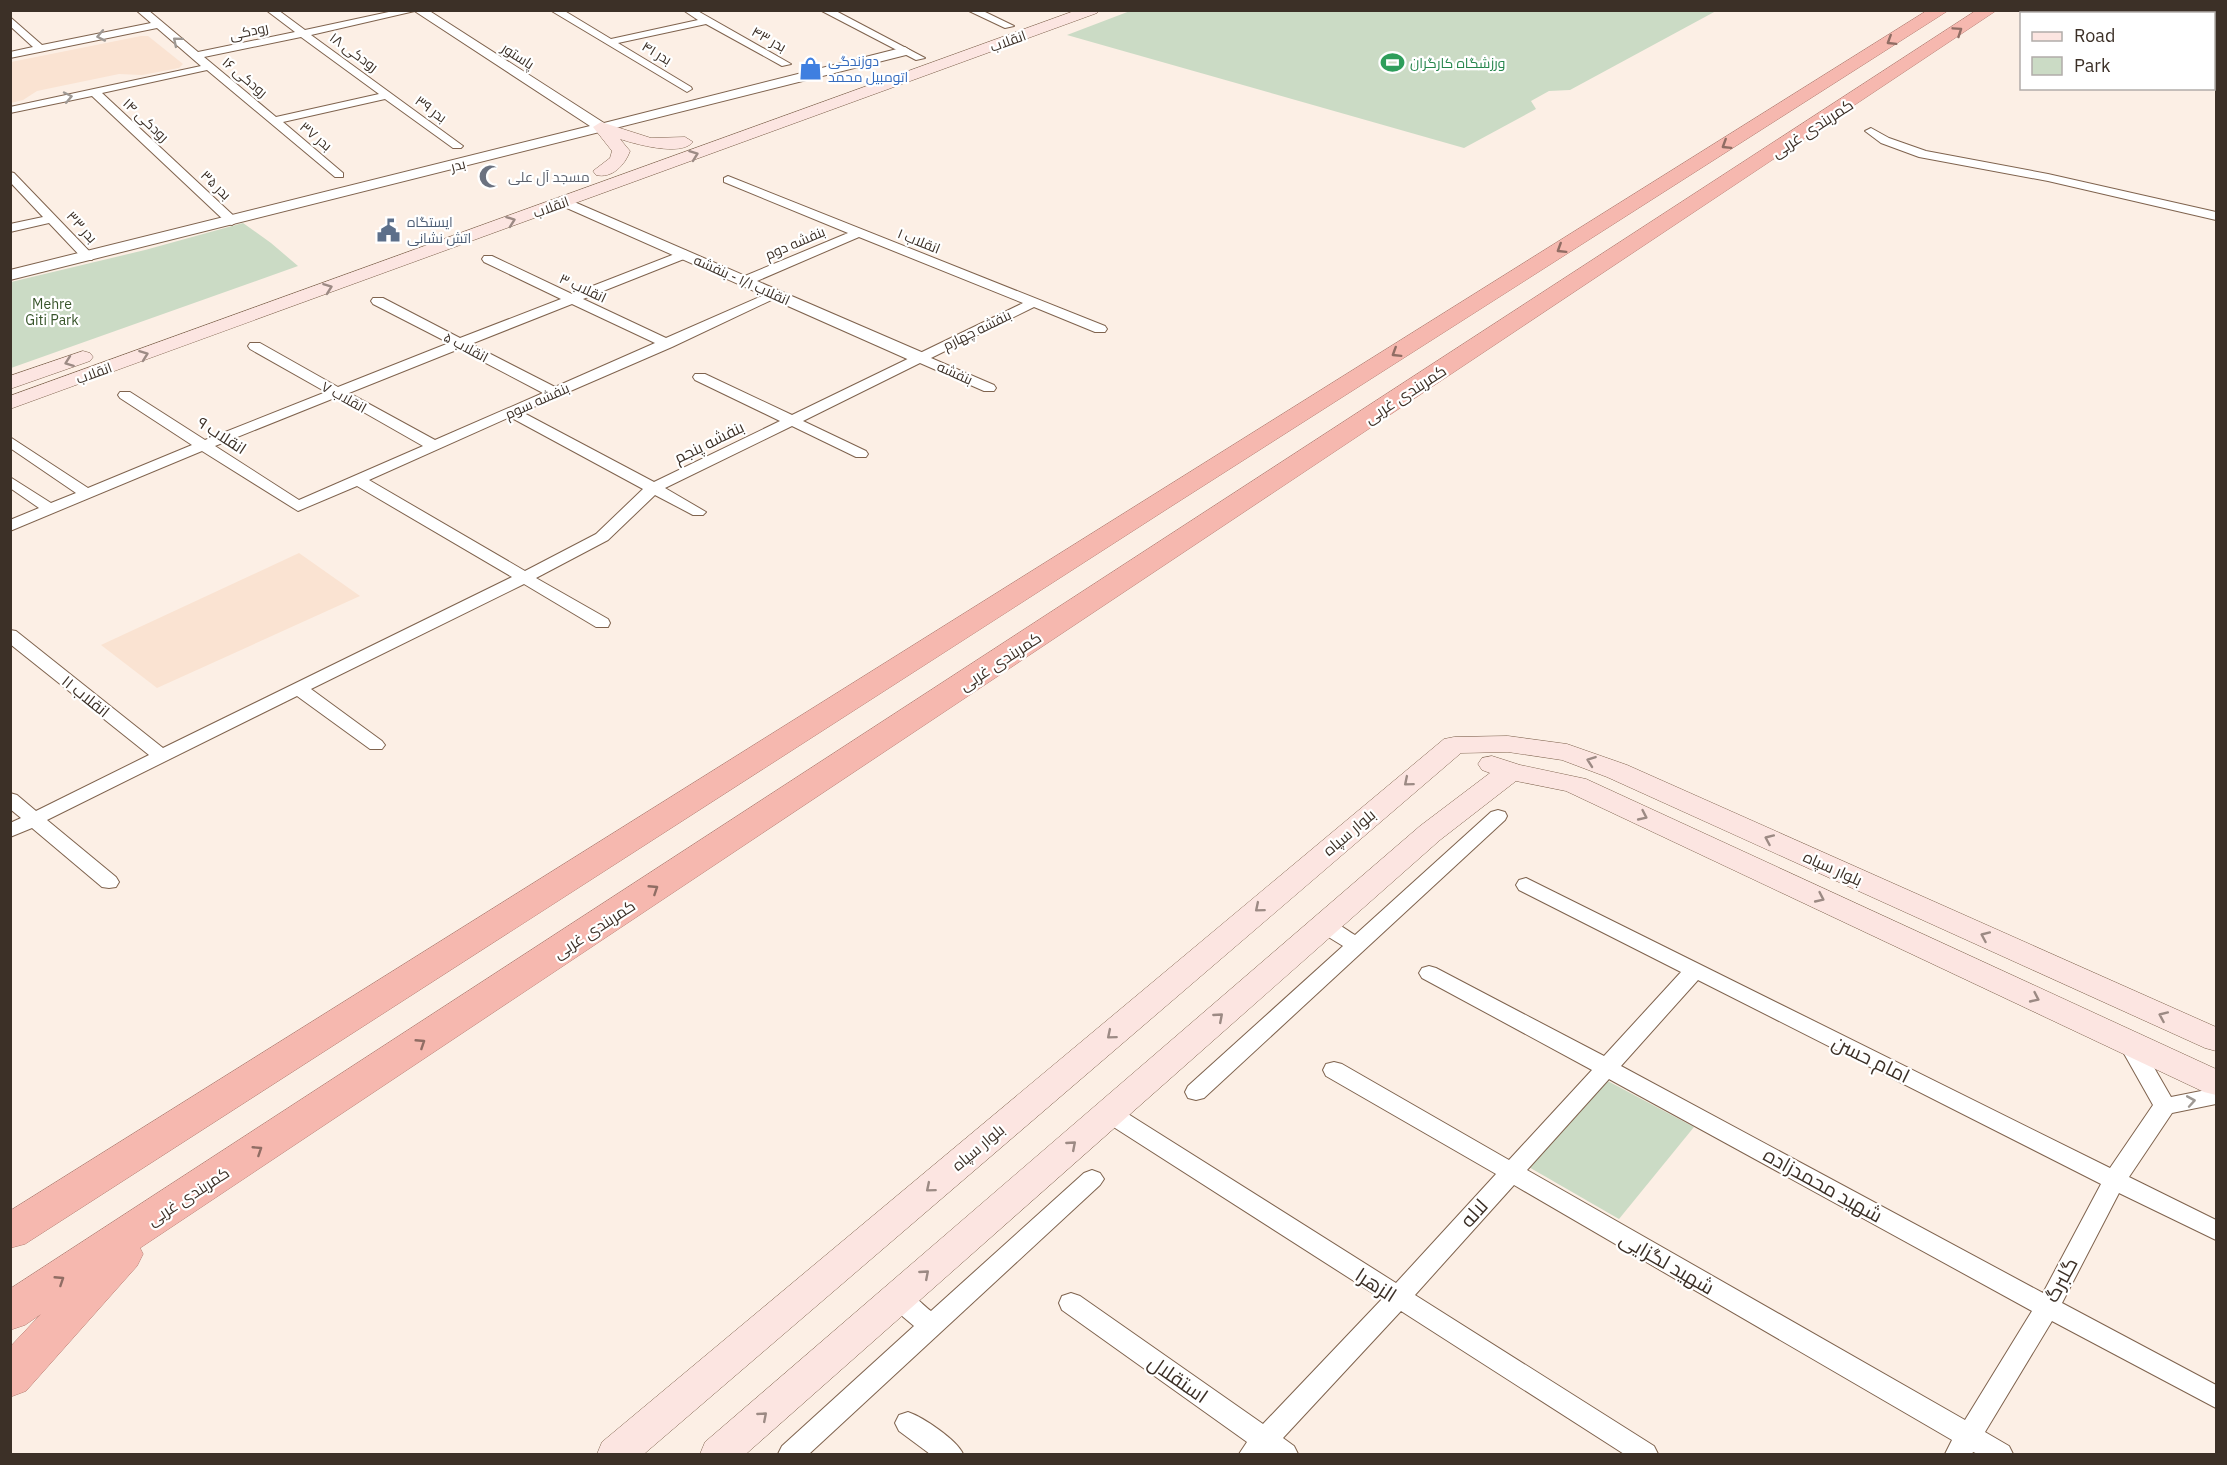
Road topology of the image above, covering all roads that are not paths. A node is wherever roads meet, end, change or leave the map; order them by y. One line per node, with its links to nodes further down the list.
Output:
1 (141, 10): 15 (street, رودکی ۱۶)
2 (271, 10): 17 (street, رودکی ۱۸)
3 (414, 10): 17 (street, رودکی)
4 (419, 10): 30 (street, پاستور)
5 (555, 10): 18 (street, بدر ۴۱)
6 (688, 10): 14 (street, بدر ۴۳)
7 (825, 10): 20 (street)
8 (972, 10): 16 (street)
9 (1053, 10): 16 (main road, انقلاب)
10 (1092, 10): 39 (main road, انقلاب, one-way to 10)
11 (1941, 10): 114 (highway, کمربندی غربی, one-way to 114)
12 (1989, 10): 112 (highway, کمربندی غربی, one-way to 12)
13 (10, 20): 19 (street)
14 (706, 21): 18 (street); 23 (street, بدر ۴۳)
15 (158, 25): 19 (street, one-way to 19); 22 (street, رودکی ۱۶, one-way to 15)
16 (1009, 26): 20 (main road, انقلاب)
17 (303, 34): 22 (street, رودکی); 27 (street, رودکی ۱۸)
18 (611, 42): 25 (street, بدر ۴۱)
19 (40, 49): 21 (street)
20 (913, 54): 30 (street, بدر); 32 (main road, انقلاب)
21 (10, 55)
22 (196, 56): 24 (street, رودکی ۱۶)
23 (786, 64)
24 (209, 68): 26 (street); 29 (street, رودکی ۱۶)
25 (687, 89)
26 (94, 92): 28 (street, one-way to 26); 34 (street, رودکی ۱۴)
27 (387, 95): 29 (street); 33 (street, بدر ۳۹)
28 (10, 110)
29 (274, 121): 37 (street, بدر ۳۷)
30 (601, 127): 32 (main road); 35 (main road); 42 (street, بدر)
31 (1871, 131): 40 (street)
32 (685, 142): 35 (main road, انقلاب)
33 (457, 146)
34 (178, 170): 42 (street, بدر ۳۵)
35 (602, 171): 54 (main road, انقلاب)
36 (10, 175): 41 (street, بدر ۳۳)
37 (339, 175)
38 (728, 180): 44 (street, انقلاب ۱)
39 (565, 202): 45 (street, انقلاب ۱/۱ - بنفشه); 67 (main road, انقلاب, one-way to 39)
40 (2217, 216)
41 (53, 218): 43 (street); 46 (street, بدر ۳۳)
42 (232, 221): 46 (street, بدر)
43 (10, 228)
44 (858, 233): 49 (street, بنفشه دوم); 53 (street, انقلاب ۱)
45 (685, 254): 49 (street, انقلاب ۱/۱ - بنفشه); 51 (street)
46 (88, 257): 48 (street, بدر)
47 (488, 259): 51 (street, انقلاب ۳)
48 (10, 276)
49 (745, 281): 50 (street, انقلاب ۱/۱ - بنفشه)
50 (776, 295): 57 (street, بنفشه سوم); 60 (street, انقلاب ۱/۱ - بنفشه)
51 (572, 299): 56 (street); 57 (street, انقلاب ۳)
52 (378, 300): 56 (street, انقلاب ۵)
53 (1033, 303): 55 (street, انقلاب ۱); 60 (street, بنفشه چهارم)
54 (221, 308)
55 (1100, 329)
56 (460, 343): 64 (street); 65 (street, انقلاب ۵)
57 (667, 344): 65 (street, بنفشه سوم)
58 (255, 346): 64 (street, انقلاب ۷)
59 (99, 351): 62 (main road, انقلاب, one-way to 62)
60 (920, 358): 63 (street, بنفشه); 69 (street, بنفشه پنجم)
61 (700, 377): 69 (street)
62 (10, 383)
63 (989, 388)
64 (335, 393): 71 (street); 72 (street, انقلاب ۷)
65 (555, 393): 68 (street, بنفشه سوم)
66 (125, 395): 71 (street, انقلاب ۹)
67 (10, 403)
68 (511, 412): 72 (street, بنفشه سوم); 76 (street)
69 (792, 422): 73 (street); 76 (street, بنفشه پنجم)
70 (10, 441): 77 (street)
71 (204, 445): 77 (street); 78 (street, انقلاب ۹)
72 (434, 446): 74 (street, بنفشه سوم)
73 (861, 454)
74 (358, 480): 78 (street, بنفشه سوم); 82 (street)
75 (10, 481): 79 (street)
76 (654, 488): 80 (street); 82 (street, بنفشه پنجم)
77 (87, 494): 79 (street)
78 (298, 506)
79 (51, 510): 81 (street)
80 (698, 512)
81 (10, 526)
82 (525, 577): 83 (street); 85 (street, بنفشه پنجم)
83 (602, 623)
84 (10, 635): 88 (street, انقلاب ۱۱)
85 (299, 689): 86 (street); 88 (street, بنفشه پنجم)
86 (376, 745)
87 (1454, 745): 89 (main road, بلوار سپاه); 100 (main road, بلوار سپاه, one-way to 87); 126 (main road, بلوار سپاه, one-way to 126)
88 (162, 757): 92 (street, بنفشه پنجم)
89 (1509, 772): 96 (main road); 101 (main road, بلوار سپاه, one-way to 101)
90 (10, 799): 92 (street)
91 (1498, 816): 97 (street)
92 (34, 819): 93 (street, بنفشه پنجم); 94 (street)
93 (10, 831)
94 (109, 882)
95 (1526, 885): 98 (street, امام حسن)
96 (1324, 925): 97 (street); 108 (main road, one-way to 96)
97 (1357, 945): 105 (street)
98 (1694, 971): 102 (street, لاله); 111 (street, امام حسن)
99 (1429, 973): 102 (street, شهید محمدزاده)
100 (2217, 1040)
101 (2129, 1043): 104 (main road, بلوار سپاه); 107 (street)
102 (1607, 1066): 109 (street, لاله); 118 (street, شهید محمدزاده)
103 (1334, 1070): 109 (street, شهید لگزایی)
104 (2217, 1083)
105 (1196, 1092)
106 (2217, 1096): 107 (street, one-way to 106)
107 (2165, 1106): 111 (street, گلبرگ)
108 (1109, 1113): 115 (main road, one-way to 108); 116 (street, الزهرا)
109 (1511, 1173): 116 (street, لاله); 124 (street, شهید لگزایی)
110 (1092, 1179): 120 (street)
111 (2114, 1180): 113 (street, امام حسن); 118 (street, گلبرگ)
112 (156, 1217): 119 (highway, کمربندی غربی, one-way to 112); 121 (highway)
113 (2217, 1231)
114 (10, 1232)
115 (898, 1298): 120 (street); 127 (main road, one-way to 115)
116 (1397, 1299): 125 (street, لاله); 130 (street, الزهرا)
117 (1071, 1303): 125 (street, استقلال)
118 (2047, 1308): 122 (street, شهید محمدزاده); 124 (street, گلبرگ)
119 (10, 1312)
120 (931, 1326): 128 (street)
121 (10, 1378)
122 (2217, 1397)
123 (908, 1424): 129 (street)
124 (1964, 1446): 131 (street, شهید لگزایی)
125 (1267, 1450)
126 (616, 1455)
127 (719, 1455)
128 (791, 1455)
129 (950, 1455)
130 (1645, 1455)
131 (2000, 1455)

